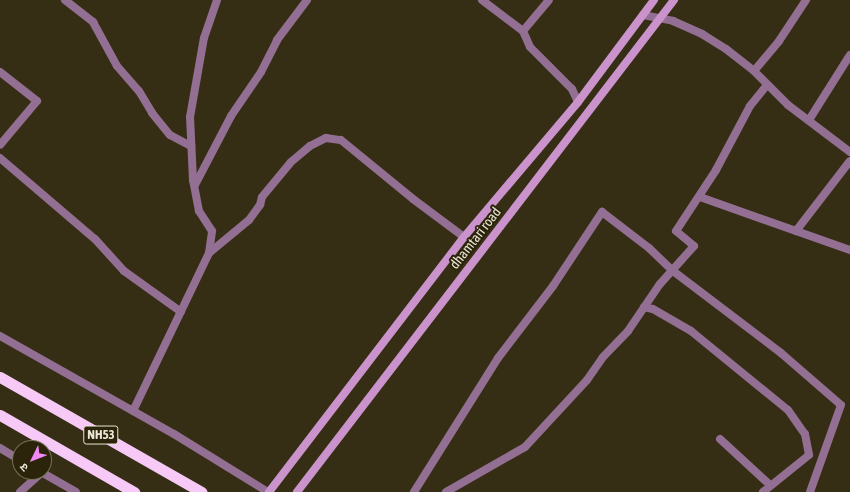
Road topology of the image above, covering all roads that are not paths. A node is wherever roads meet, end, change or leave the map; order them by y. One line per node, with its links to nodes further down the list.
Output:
1 (65, 0): 19 (street)
2 (217, 0): 19 (street)
3 (307, 0): 23 (street)
4 (482, 0): 11 (street)
5 (549, 0): 11 (street)
6 (654, 0): 9 (main road)
7 (674, 0): 10 (main road, dhamtari road)
8 (806, 0): 13 (street)
9 (643, 15): 10 (street); 16 (main road)
10 (660, 18): 13 (street); 48 (main road, dhamtari road)
11 (523, 31): 16 (street)
12 (850, 55): 17 (street)
13 (754, 71): 15 (street)
14 (0, 72): 18 (street)
15 (767, 85): 17 (street); 24 (street)
16 (578, 102): 26 (main road)
17 (809, 120): 20 (street)
18 (0, 145)
19 (191, 146): 23 (street)
20 (850, 152)
21 (0, 158): 31 (street)
22 (850, 161): 25 (street)
23 (194, 186): 28 (street)
24 (700, 197): 25 (street); 29 (street)
25 (796, 231): 27 (street)
26 (464, 237): 28 (street); 47 (main road)
27 (850, 250)
28 (209, 253): 31 (street)
29 (673, 271): 30 (street); 49 (street); 52 (street)
30 (644, 308): 41 (street); 42 (street)
31 (180, 312): 34 (street)
32 (0, 336): 34 (street)
33 (0, 377): 46 (highway, NH53)
34 (133, 411): 47 (street)
35 (0, 415): 45 (highway, NH53)
36 (720, 439): 41 (street)
37 (0, 448): 38 (street)
38 (12, 455)
39 (52, 478): 44 (street)
40 (33, 480): 43 (street)
41 (770, 485): 51 (street)
42 (462, 489): 50 (street)
43 (20, 492)
44 (76, 492)
45 (134, 492)
46 (202, 492)
47 (269, 492)
48 (297, 492)
49 (414, 492)
50 (446, 492)
51 (763, 492)
52 (810, 492)

